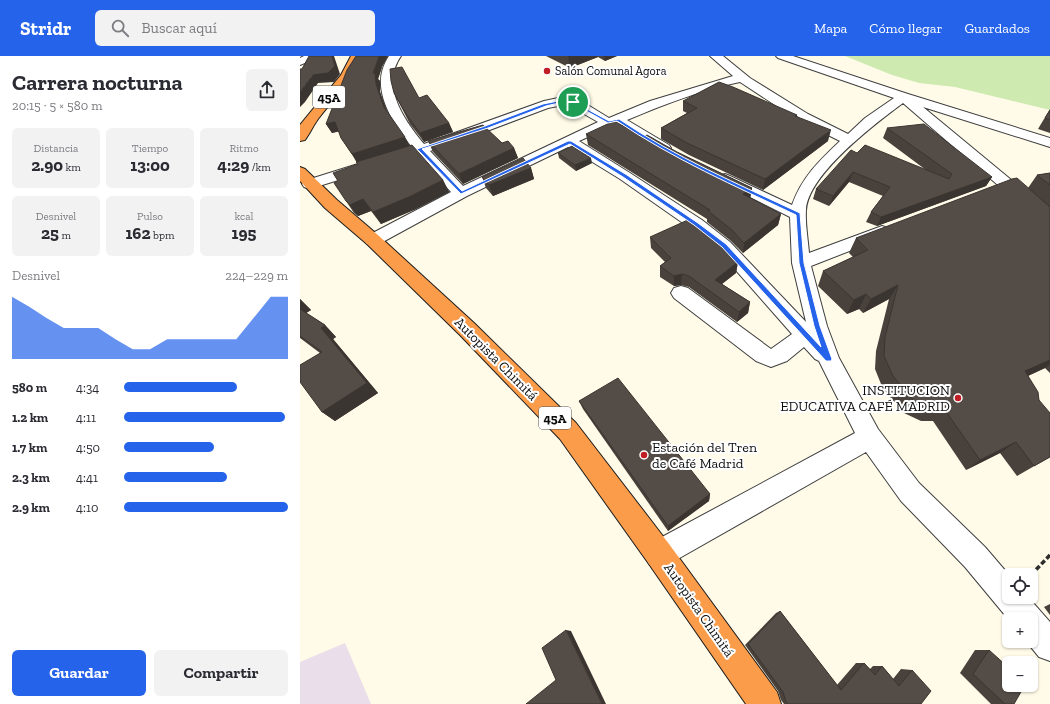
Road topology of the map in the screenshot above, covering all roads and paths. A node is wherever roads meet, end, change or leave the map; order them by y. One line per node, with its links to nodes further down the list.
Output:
1 (313, 56): 6 (street)
2 (357, 56): 10 (highway, 45A)
3 (395, 56): 14 (street)
4 (716, 56): 7 (street)
5 (782, 56): 8 (street)
6 (300, 62)
7 (742, 78): 9 (street); 11 (street)
8 (904, 97): 11 (street); 13 (street); 20 (street)
9 (613, 121): 12 (street); 14 (street); 15 (street)
10 (300, 137)
11 (849, 140): 19 (street)
12 (570, 142): 18 (street); 25 (street)
13 (1050, 142)
14 (419, 149): 17 (street); 18 (street)
15 (678, 156)
16 (711, 173): 19 (street)
17 (305, 178): 22 (highway, Autopista Chimitá / 45A)
18 (461, 193): 22 (street)
19 (798, 214): 23 (street)
20 (1050, 221)
21 (894, 227): 23 (street)
22 (373, 240): 27 (highway, Autopista Chimitá / 45A)
23 (801, 263): 25 (street)
24 (681, 293): 25 (street)
25 (811, 331): 26 (street)
26 (870, 437): 27 (street); 30 (street)
27 (659, 554): 33 (highway, Autopista Chimitá / 45A)
28 (1050, 555): 29 (path)
29 (1038, 568)
30 (1021, 612)
31 (1038, 631): 32 (street)
32 (1050, 646)
33 (765, 704)

